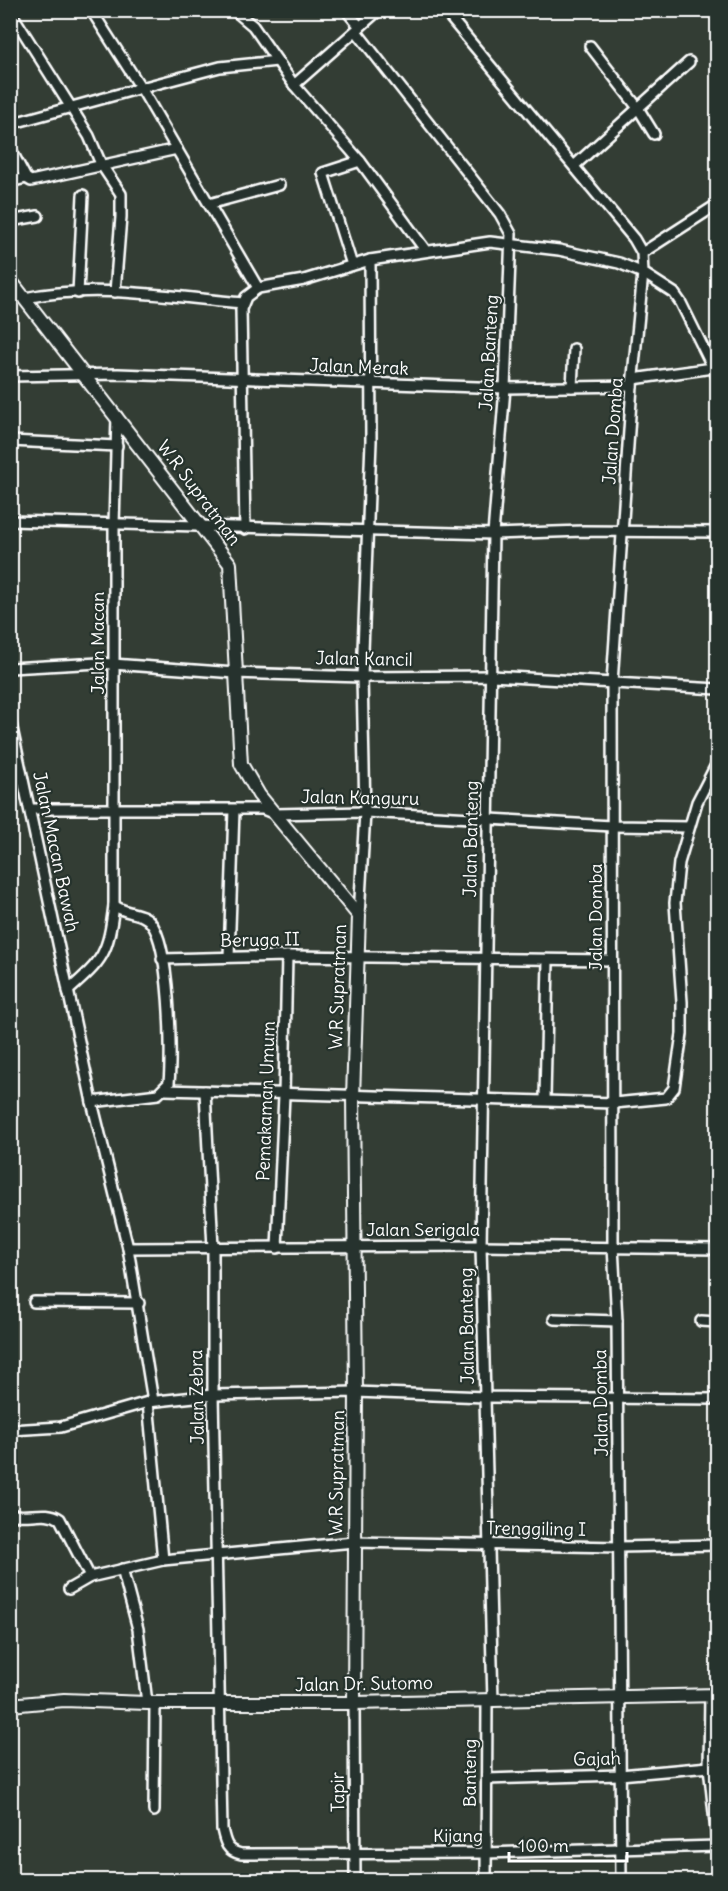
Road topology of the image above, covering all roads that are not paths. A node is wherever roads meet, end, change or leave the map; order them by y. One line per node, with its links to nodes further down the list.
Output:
1 (234, 10): 9 (street)
2 (346, 10): 7 (street, Jalan Banteng)
3 (379, 10): 7 (street)
4 (444, 10): 21 (street)
5 (10, 11): 13 (street)
6 (95, 16): 12 (street)
7 (358, 29): 11 (street); 30 (street, Jalan Banteng)
8 (590, 46): 14 (street)
9 (277, 61): 11 (street); 12 (street)
10 (689, 62): 14 (street)
11 (294, 86): 19 (street)
12 (141, 88): 13 (street); 18 (street)
13 (69, 107): 15 (street); 20 (street)
14 (638, 108): 16 (street); 21 (street)
15 (10, 124)
16 (654, 134)
17 (10, 148): 22 (street)
18 (177, 149): 20 (street); 26 (street)
19 (360, 161): 31 (street); 34 (street)
20 (101, 164): 22 (street); 38 (street)
21 (574, 166): 32 (street)
22 (26, 178): 23 (street)
23 (10, 182)
24 (279, 185): 26 (street)
25 (83, 195): 39 (street)
26 (208, 204): 37 (street)
27 (717, 204): 32 (street)
28 (38, 216): 29 (street)
29 (10, 221)
30 (512, 244): 31 (street); 35 (street); 51 (street, Jalan Banteng)
31 (426, 251): 33 (street)
32 (642, 253): 35 (street, Jalan Domba)
33 (370, 260): 34 (street); 49 (street)
34 (352, 265): 37 (street)
35 (643, 273): 43 (street); 48 (street, Jalan Domba)
36 (10, 280): 40 (street, W.R Supratman)
37 (258, 288): 41 (street)
38 (115, 292): 39 (street); 41 (street)
39 (78, 293): 40 (street)
40 (19, 295): 44 (street, W.R Supratman)
41 (242, 303): 47 (street)
42 (574, 349): 50 (street)
43 (713, 368): 46 (street); 48 (street, Jalan Merak)
44 (84, 375): 45 (street, Jalan Merak); 47 (street, Jalan Merak); 52 (street, W.R Supratman)
45 (10, 376)
46 (717, 378)
47 (242, 380): 49 (street, Jalan Merak); 58 (street)
48 (632, 382): 50 (street, Jalan Merak); 60 (street, Jalan Domba)
49 (371, 383): 51 (street, Jalan Merak); 59 (street)
50 (572, 387): 51 (street, Jalan Merak)
51 (504, 388): 62 (street, Jalan Banteng)
52 (117, 416): 54 (street, Jalan Macan); 57 (street, W.R Supratman)
53 (10, 441): 54 (street)
54 (117, 446): 56 (street, Jalan Macan)
55 (10, 521): 56 (street)
56 (114, 525): 57 (street); 63 (street, Jalan Macan)
57 (204, 528): 58 (street); 65 (street, W.R Supratman)
58 (245, 529): 59 (street)
59 (366, 531): 62 (street); 67 (street)
60 (622, 531): 61 (street); 62 (street); 68 (street, Jalan Domba)
61 (717, 532)
62 (493, 534): 66 (street, Jalan Banteng)
63 (114, 664): 64 (street, Jalan Kancil); 65 (street, Jalan Kancil); 74 (street, Jalan Macan)
64 (10, 668)
65 (235, 673): 67 (street, Jalan Kancil); 77 (street, W.R Supratman)
66 (492, 676): 67 (street, Jalan Kancil); 68 (street, Jalan Kancil); 78 (street, Jalan Banteng)
67 (363, 677): 76 (street)
68 (612, 683): 69 (street, Jalan Kancil); 79 (street, Jalan Domba)
69 (717, 689)
70 (10, 719): 73 (street, Jalan Macan Bawah)
71 (717, 761): 72 (street)
72 (713, 773): 80 (street)
73 (31, 809): 74 (street, Jalan Kanguru); 90 (street, Jalan Macan Bawah)
74 (115, 809): 75 (street, Jalan Kanguru); 81 (street, Jalan Macan)
75 (234, 810): 77 (street, Jalan Kanguru); 84 (street)
76 (365, 812): 77 (street, Jalan Kanguru); 78 (street, Jalan Kanguru); 82 (street)
77 (275, 814): 82 (street, W.R Supratman)
78 (488, 819): 79 (street, Jalan Kanguru); 87 (street, Jalan Banteng)
79 (612, 826): 80 (street, Jalan Kanguru); 88 (street, Jalan Domba)
80 (689, 827): 98 (street)
81 (114, 905): 86 (street); 90 (street, Jalan Macan)
82 (359, 916): 85 (street, W.R Supratman)
83 (287, 956): 84 (street, Beruga II); 85 (street, Beruga II); 93 (street, Pemakaman Umum)
84 (229, 957): 86 (street, Beruga II)
85 (357, 957): 87 (street, Beruga II); 94 (street, W.R Supratman)
86 (162, 959): 91 (street)
87 (486, 960): 89 (street, Beruga II); 95 (street, Jalan Banteng)
88 (612, 960): 89 (street, Beruga II); 98 (street, Jalan Domba)
89 (548, 961): 96 (street)
90 (68, 991): 97 (street, Jalan Macan Bawah)
91 (165, 1090): 92 (street); 97 (street)
92 (205, 1091): 93 (street); 103 (street, Jalan Zebra)
93 (284, 1095): 94 (street); 104 (street, Pemakaman Umum)
94 (353, 1097): 95 (street); 99 (street, W.R Supratman)
95 (484, 1099): 96 (street); 100 (street, Jalan Banteng)
96 (545, 1099): 98 (street)
97 (92, 1102): 102 (street, Jalan Macan Bawah)
98 (614, 1103): 101 (street, Jalan Domba)
99 (355, 1246): 100 (street, Jalan Serigala); 104 (street, Jalan Serigala); 112 (street, W.R Supratman)
100 (482, 1246): 101 (street, Jalan Serigala); 114 (street, Jalan Banteng)
101 (613, 1246): 105 (street, Jalan Serigala); 109 (street, Jalan Domba)
102 (128, 1248): 103 (street, Jalan Serigala); 107 (street, Jalan Macan Bawah)
103 (213, 1248): 104 (street, Jalan Serigala); 113 (street, Jalan Zebra)
104 (277, 1248)
105 (717, 1249)
106 (34, 1302): 107 (street)
107 (139, 1303): 117 (street, Jalan Macan Bawah)
108 (554, 1319): 109 (street)
109 (617, 1321): 115 (street, Jalan Domba)
110 (701, 1321): 111 (street)
111 (717, 1322)
112 (356, 1392): 113 (street); 114 (street); 120 (street, W.R Supratman)
113 (213, 1395): 117 (street); 124 (street, Jalan Zebra)
114 (485, 1397): 115 (street); 121 (street, Jalan Banteng)
115 (617, 1397): 116 (street); 123 (street, Jalan Domba)
116 (717, 1399)
117 (150, 1401): 118 (street); 125 (street, Jalan Macan Bawah)
118 (10, 1430)
119 (10, 1514): 127 (street)
120 (354, 1542): 121 (street, Trenggiling I); 124 (street, Trenggiling I); 134 (street, W.R Supratman)
121 (491, 1545): 123 (street, Trenggiling I); 131 (street, Jalan Banteng)
122 (717, 1545): 123 (street, Trenggiling I)
123 (619, 1547): 130 (street, Jalan Domba)
124 (217, 1553): 125 (street, Trenggiling I); 133 (street, Jalan Zebra)
125 (163, 1560): 126 (street, Trenggiling I)
126 (122, 1569): 127 (street, Trenggiling I); 132 (street)
127 (90, 1577): 128 (street, Trenggiling I)
128 (69, 1589)
129 (714, 1695): 130 (street, Jalan Dr. Sutomo); 136 (street)
130 (620, 1698): 131 (street, Jalan Dr. Sutomo); 137 (street, Jalan Domba)
131 (490, 1701): 134 (street, Jalan Dr. Sutomo); 138 (street, Banteng)
132 (151, 1703): 133 (street, Jalan Dr. Sutomo); 135 (street, Jalan Dr. Sutomo); 139 (street)
133 (220, 1703): 134 (street, Jalan Dr. Sutomo); 142 (street, Jalan Zebra)
134 (354, 1703): 143 (street, Tapir)
135 (10, 1705)
136 (709, 1767): 137 (street, Gajah); 140 (street)
137 (620, 1775): 138 (street, Gajah); 141 (street, Jalan Domba)
138 (487, 1779): 144 (street, Banteng)
139 (154, 1811)
140 (717, 1848): 141 (street, Kijang)
141 (621, 1850): 144 (street, Kijang); 147 (street, Jalan Domba)
142 (235, 1852): 143 (street, Kijang)
143 (355, 1853): 144 (street, Kijang); 145 (street, Tapir)
144 (486, 1853): 146 (street, Banteng)
145 (355, 1881)
146 (486, 1881)
147 (621, 1881)

